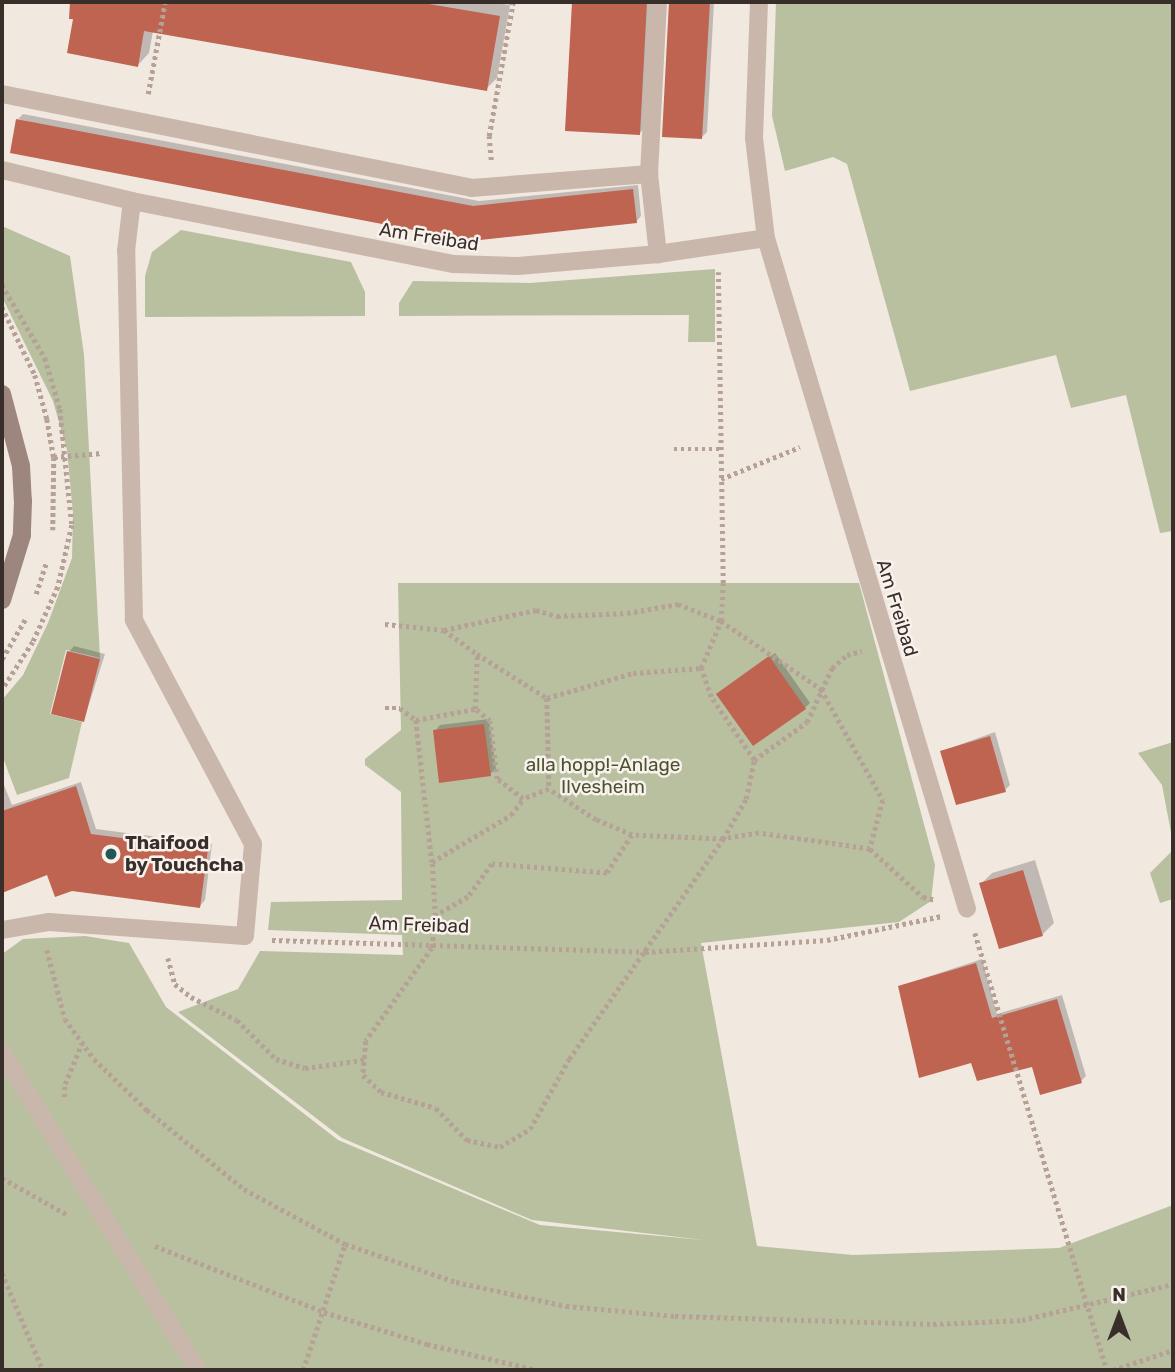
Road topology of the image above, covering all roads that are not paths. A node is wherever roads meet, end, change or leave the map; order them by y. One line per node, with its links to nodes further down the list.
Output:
1 (658, 2): 5 (street)
2 (759, 2): 7 (street)
3 (2, 94): 5 (street)
4 (2, 170): 6 (street, Am Freibad)
5 (649, 174): 8 (street)
6 (132, 201): 8 (street, Am Freibad); 12 (street)
7 (766, 238): 8 (street, Am Freibad); 11 (street, Am Freibad)
8 (658, 254)
9 (2, 394): 10 (main road)
10 (2, 600)
11 (967, 909)
12 (2, 930)
13 (2, 1052): 14 (street)
14 (198, 1370)

